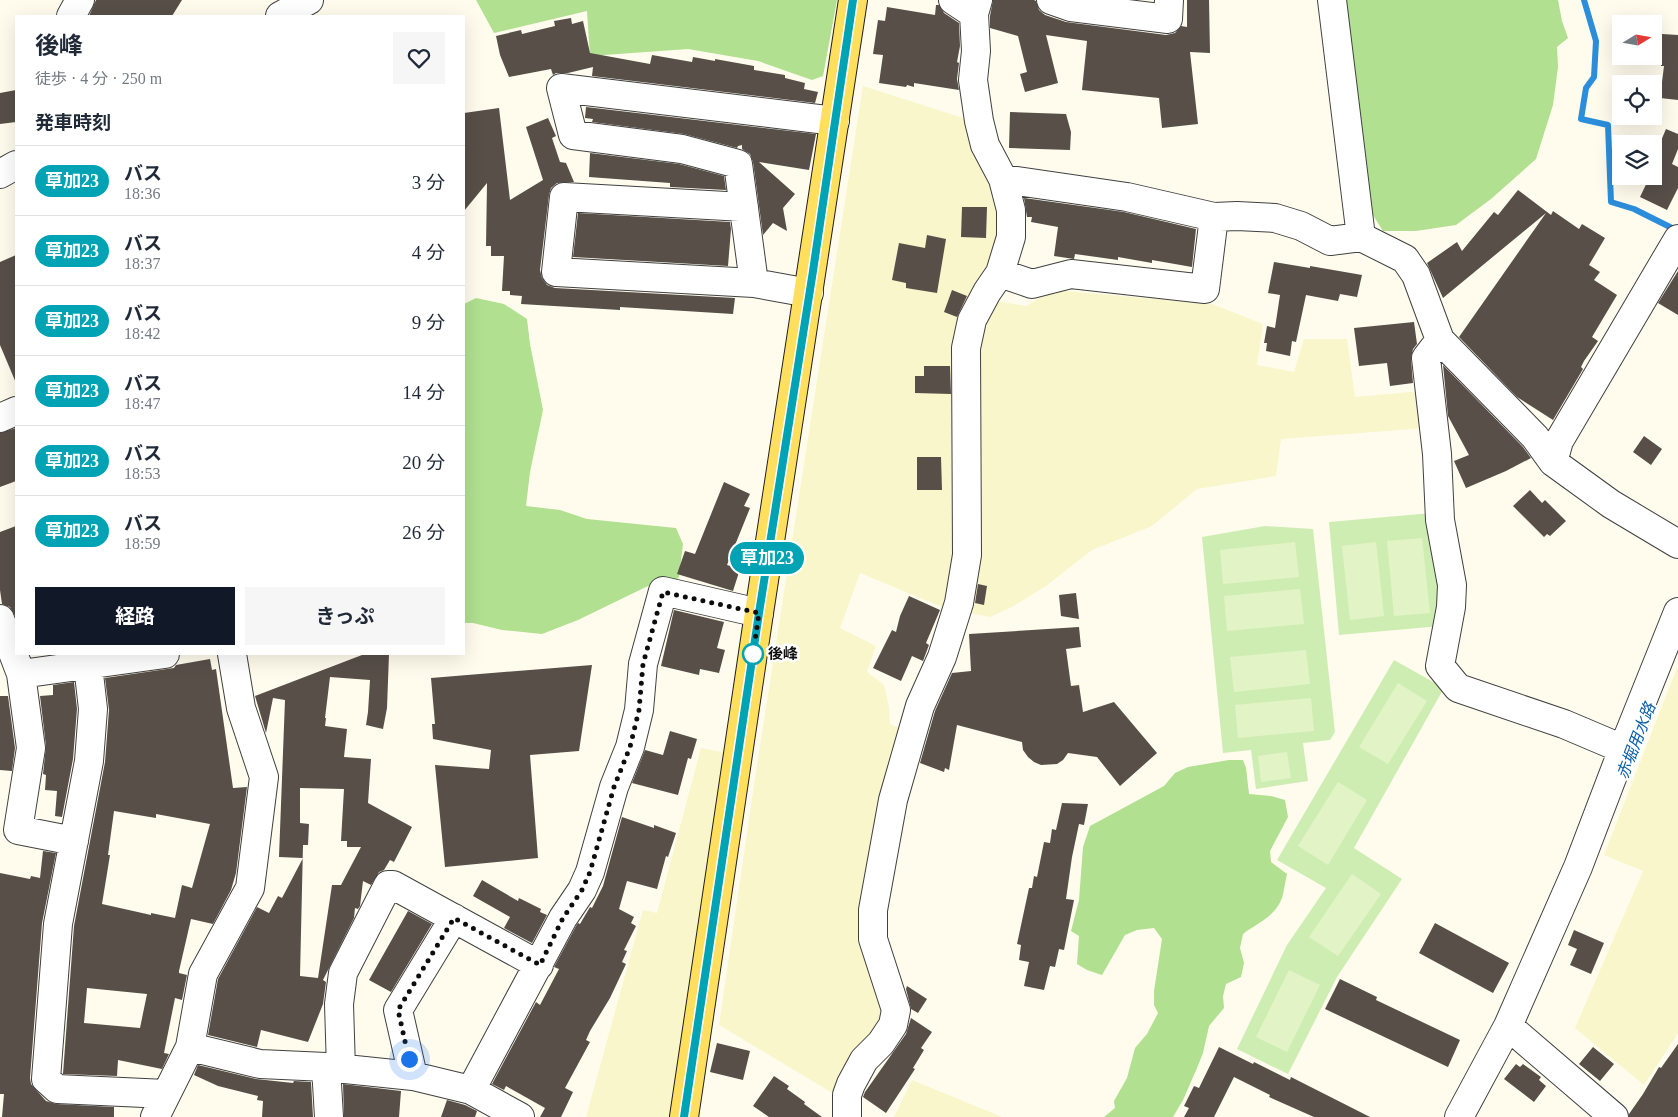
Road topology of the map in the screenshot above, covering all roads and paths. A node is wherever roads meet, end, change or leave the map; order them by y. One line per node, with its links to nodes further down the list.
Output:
1 (80, 0): 8 (street)
2 (310, 0): 9 (street); 10 (street)
3 (853, 0): 11 (main road)
4 (1051, 0): 5 (street)
5 (1169, 0)
6 (1332, 0): 17 (street)
7 (968, 5): 14 (street)
8 (72, 15)
9 (282, 15)
10 (318, 15)
11 (836, 121): 15 (street); 21 (main road)
12 (15, 166): 13 (street)
13 (0, 174)
14 (1003, 180): 16 (street); 19 (street)
15 (744, 207): 20 (street); 20 (street)
16 (1214, 218): 17 (street); 19 (street)
17 (1362, 237): 22 (street)
18 (1678, 238): 25 (street)
19 (1000, 273): 48 (street)
20 (754, 283): 21 (street)
21 (809, 293): 28 (main road)
22 (1440, 340): 25 (street); 34 (street)
23 (15, 412): 24 (street)
24 (0, 418)
25 (1553, 462): 26 (street)
26 (1678, 544)
27 (1678, 612): 34 (street)
28 (759, 613): 37 (street); 47 (main road)
29 (0, 619): 33 (street)
30 (158, 655): 32 (street)
31 (232, 655): 39 (street)
32 (88, 665): 33 (street); 35 (street)
33 (21, 674): 35 (street)
34 (1623, 748): 38 (street)
35 (74, 841): 43 (street)
36 (454, 918): 37 (street); 40 (street); 41 (street)
37 (540, 965): 42 (street)
38 (1508, 1026): 44 (street); 49 (street)
39 (190, 1047): 40 (street); 43 (street)
40 (333, 1068): 41 (street); 45 (street)
41 (413, 1076): 42 (street)
42 (471, 1090): 46 (street)
43 (161, 1106)
44 (1612, 1116)
45 (329, 1117)
46 (520, 1117)
47 (684, 1117)
48 (847, 1117)
49 (1459, 1117)

